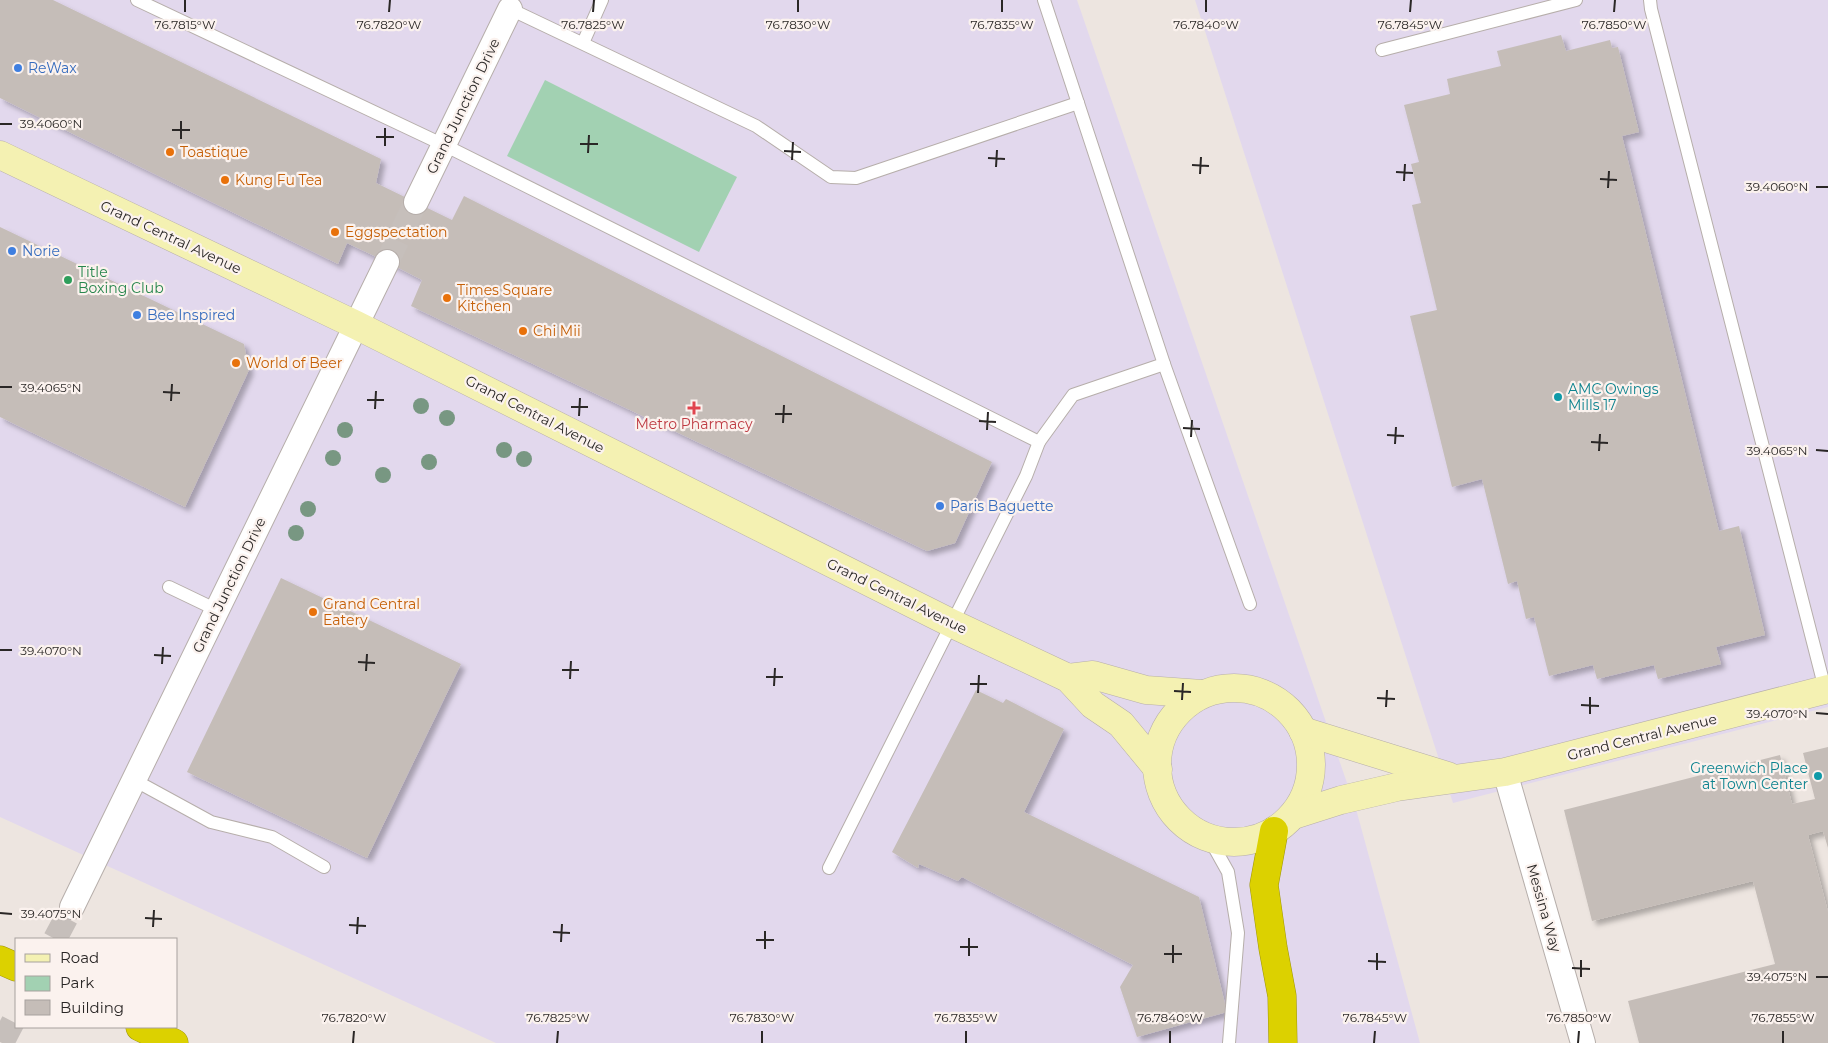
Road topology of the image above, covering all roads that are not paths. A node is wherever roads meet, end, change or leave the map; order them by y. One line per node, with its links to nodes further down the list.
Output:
1 (137, 0): 10 (lane)
2 (602, 0): 7 (lane)
3 (1044, 0): 9 (lane)
4 (1576, 0): 8 (lane)
5 (1650, 0): 22 (lane)
6 (512, 5): 7 (lane); 10 (street, Grand Junction Drive)
7 (582, 43): 9 (lane)
8 (1382, 50)
9 (1078, 103): 15 (lane)
10 (444, 145): 12 (street, Grand Junction Drive); 16 (lane)
11 (0, 155): 14 (street, Grand Central Avenue)
12 (416, 202)
13 (387, 262): 14 (street, Grand Junction Drive)
14 (356, 325): 19 (street, Grand Junction Drive); 20 (street, Grand Central Avenue)
15 (1164, 364): 16 (lane); 18 (lane)
16 (1039, 442): 20 (lane)
17 (169, 587): 19 (lane)
18 (1250, 604)
19 (217, 610): 28 (street, Grand Junction Drive)
20 (953, 624): 21 (street, Grand Central Avenue); 32 (lane)
21 (1068, 678): 23 (street, Grand Central Avenue); 25 (street, Grand Central Avenue)
22 (1826, 689): 26 (street, Grand Central Avenue)
23 (1202, 694): 24 (street, Grand Central Avenue); 25 (street, Grand Central Avenue)
24 (1303, 731): 27 (street, Grand Central Avenue); 29 (street, Grand Central Avenue)
25 (1158, 769): 30 (street, Grand Central Avenue)
26 (1505, 772): 27 (street, Grand Central Avenue); 40 (street, Messina Way)
27 (1454, 778): 29 (street, Grand Central Avenue)
28 (134, 780): 31 (lane); 33 (street, Grand Junction Drive)
29 (1284, 823): 30 (street, Grand Central Avenue); 39 (highway)
30 (1209, 838): 38 (lane)
31 (324, 867)
32 (829, 868)
33 (72, 907)
34 (0, 960): 35 (highway)
35 (15, 967)
36 (142, 1028): 37 (highway)
37 (174, 1043)
38 (1229, 1043)
39 (1283, 1043)
40 (1583, 1043)

